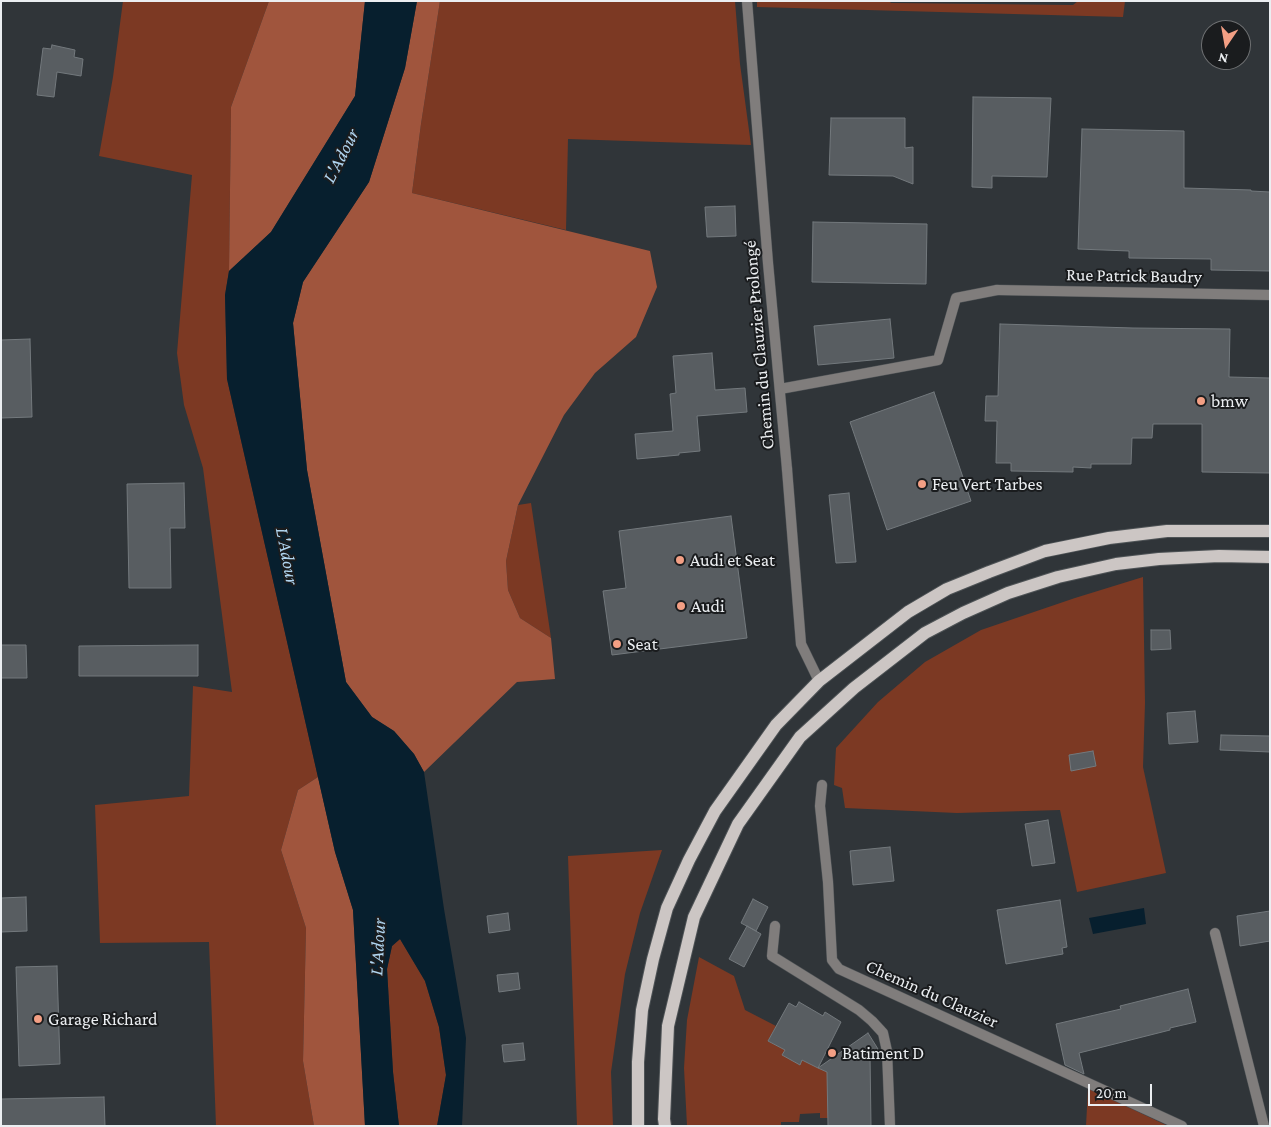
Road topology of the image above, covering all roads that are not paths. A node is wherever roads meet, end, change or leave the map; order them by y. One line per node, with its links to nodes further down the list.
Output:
1 (747, 1): 3 (street, Chemin du Clauzier Prolongé)
2 (1270, 295): 3 (street, Rue Patrick Baudry)
3 (780, 389): 6 (street, Chemin du Clauzier Prolongé)
4 (1270, 531): 6 (main road)
5 (1270, 557): 11 (main road)
6 (820, 681): 10 (main road)
7 (822, 785): 13 (street, Chemin du Clauzier)
8 (775, 926): 12 (street)
9 (1215, 933): 14 (street)
10 (638, 1126)
11 (665, 1126)
12 (890, 1126)
13 (1182, 1126)
14 (1264, 1126)

